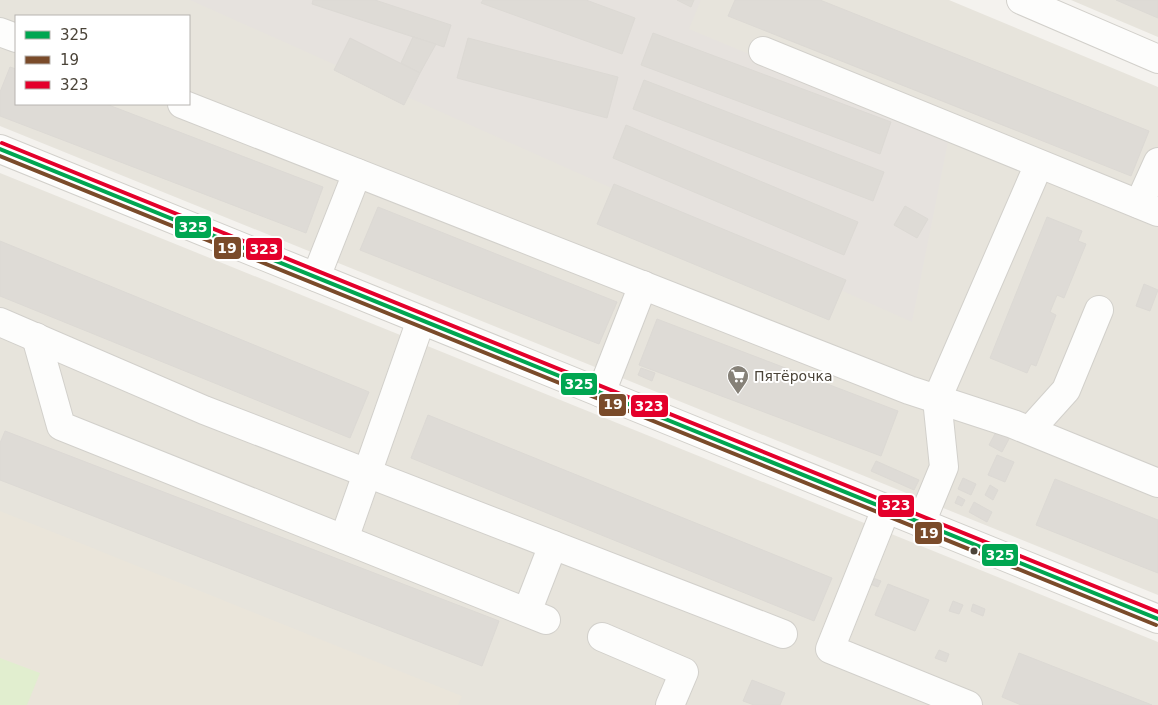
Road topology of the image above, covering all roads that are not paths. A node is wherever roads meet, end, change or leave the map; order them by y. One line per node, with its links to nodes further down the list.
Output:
1 (1020, 0): 5 (street)
2 (0, 32): 3 (street)
3 (15, 38)
4 (763, 51): 9 (street)
5 (1158, 59)
6 (185, 105): 10 (street)
7 (0, 149): 12 (street)
8 (1158, 162): 11 (street)
9 (1039, 164): 11 (street); 19 (street)
10 (357, 173): 12 (street); 13 (street)
11 (1148, 208)
12 (316, 277): 15 (street)
13 (643, 285): 18 (street); 19 (street)
14 (1099, 310): 20 (street)
15 (421, 320): 18 (street); 21 (street)
16 (0, 322): 17 (street)
17 (36, 337): 21 (street); 25 (street)
18 (601, 393): 23 (street)
19 (937, 399): 20 (street); 24 (street)
20 (1030, 430): 22 (street)
21 (367, 473): 25 (street); 26 (street)
22 (1158, 483)
23 (886, 509): 24 (street); 31 (street)
24 (921, 522): 27 (street)
25 (344, 539): 26 (street)
26 (554, 545): 28 (street)
27 (1158, 619)
28 (783, 634)
29 (602, 637): 30 (street)
30 (670, 705)
31 (968, 705)

